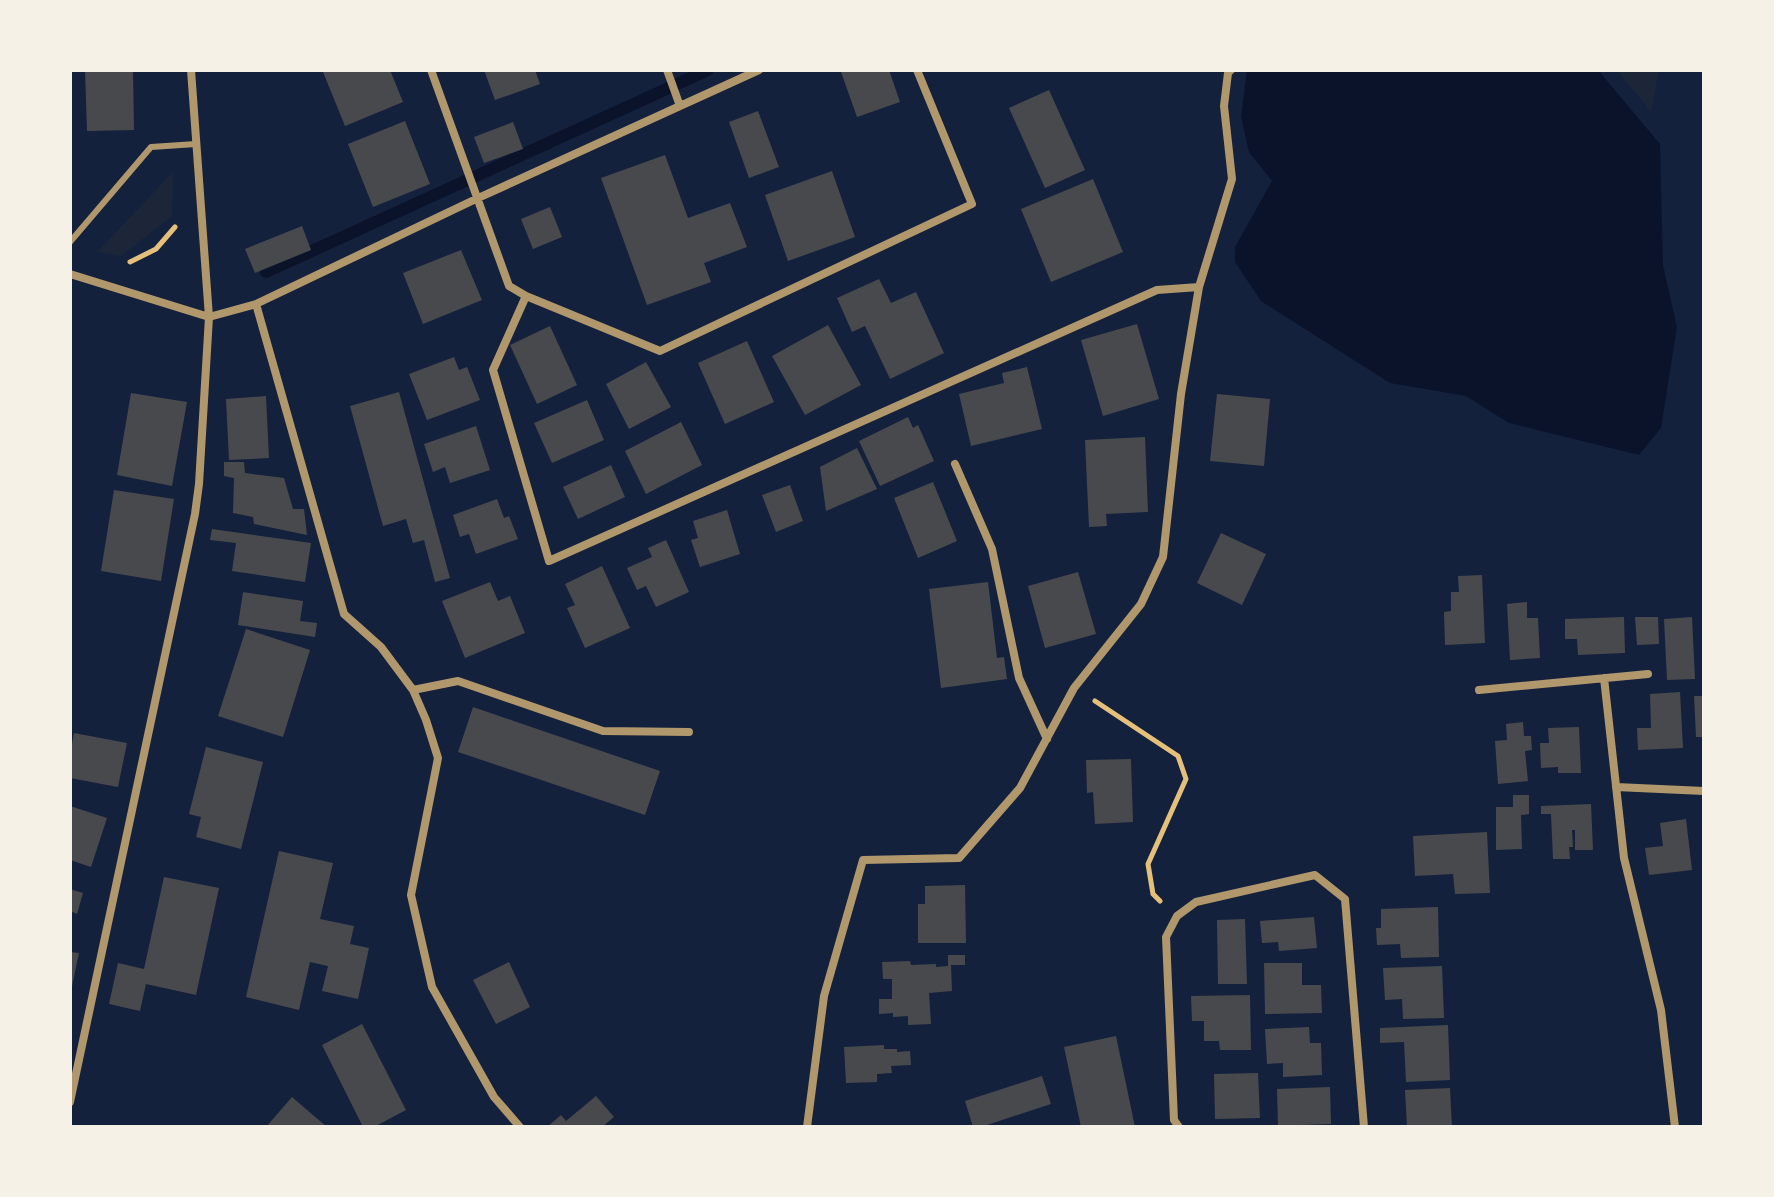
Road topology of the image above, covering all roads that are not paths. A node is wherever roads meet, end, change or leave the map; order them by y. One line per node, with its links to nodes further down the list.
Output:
1 (191, 70): 8 (street)
2 (431, 70): 9 (street)
3 (667, 70): 7 (street)
4 (759, 70): 7 (street)
5 (917, 70): 13 (street)
6 (1231, 70): 12 (street)
7 (680, 106): 9 (street)
8 (196, 144): 10 (lane); 15 (street)
9 (476, 199): 13 (street); 14 (street)
10 (70, 242)
11 (70, 275): 15 (street)
12 (1199, 287): 13 (street); 22 (street)
13 (526, 296)
14 (256, 304): 15 (street); 19 (street)
15 (209, 317): 25 (street)
16 (955, 464): 22 (street)
17 (1648, 674): 18 (street)
18 (1604, 678): 20 (street); 23 (street)
19 (413, 690): 21 (street); 26 (street)
20 (1479, 690)
21 (689, 732)
22 (1047, 739): 27 (street)
23 (1616, 787): 24 (street); 30 (street)
24 (1704, 791)
25 (70, 1102)
26 (520, 1127)
27 (807, 1127)
28 (1179, 1127): 29 (street)
29 (1364, 1127)
30 (1675, 1127)

